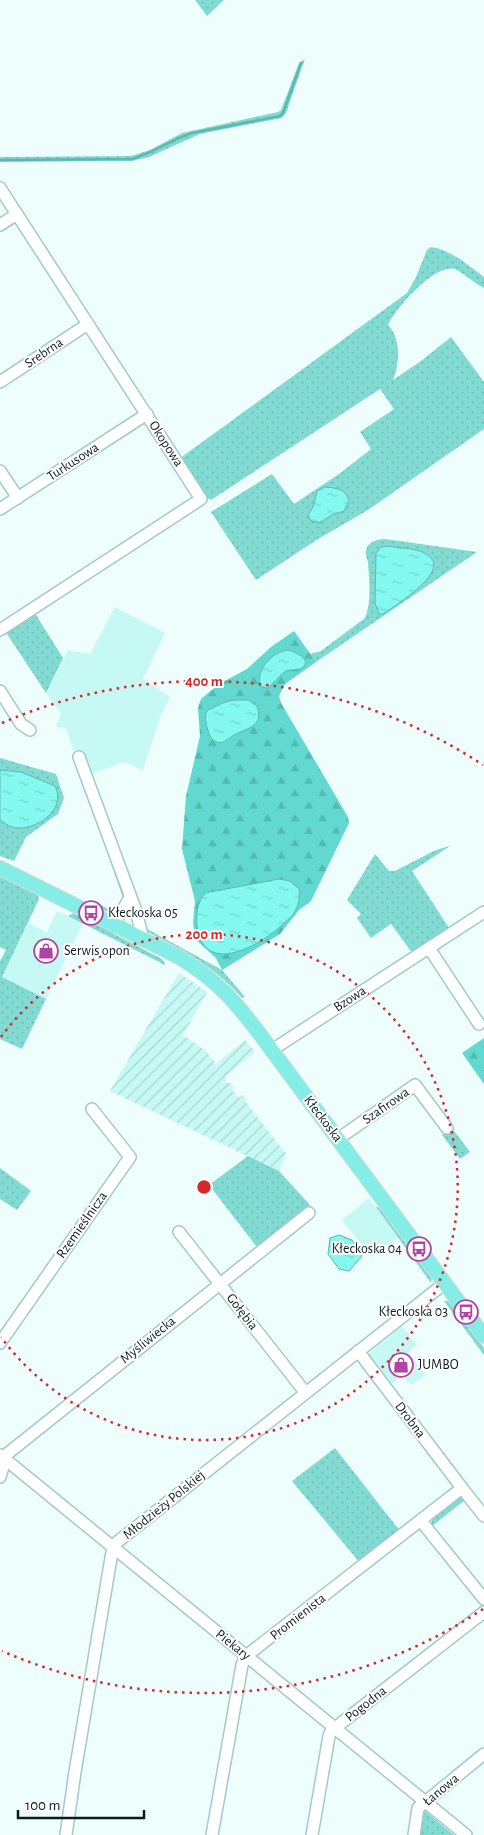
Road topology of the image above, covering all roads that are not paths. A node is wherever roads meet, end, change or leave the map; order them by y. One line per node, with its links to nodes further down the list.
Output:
1 (0, 188): 2 (street, Okopowa)
2 (17, 214): 3 (street); 4 (street, Okopowa)
3 (0, 225)
4 (88, 324): 5 (street, Srebrna); 6 (street, Okopowa)
5 (0, 382)
6 (147, 414): 8 (street, Turkusowa); 10 (street, Okopowa)
7 (0, 471): 8 (street)
8 (18, 498): 9 (street, Turkusowa)
9 (0, 509)
10 (0, 630)
11 (0, 691): 12 (street)
12 (30, 730)
13 (79, 757): 15 (street)
14 (0, 868): 17 (main road, Kłeckoska)
15 (130, 898): 17 (street); 18 (street)
16 (484, 912): 19 (street, Bzowa)
17 (114, 924): 18 (main road, Kłeckoska)
18 (143, 939): 21 (main road, Kłeckoska)
19 (429, 948): 20 (street); 21 (street, Bzowa)
20 (479, 1024)
21 (272, 1050): 24 (main road, Kłeckoska)
22 (92, 1109): 30 (street, Rzemieślnicza)
23 (447, 1128): 24 (street, Szafirowa)
24 (338, 1139): 28 (main road, Kłeckoska)
25 (309, 1213): 27 (street, Myśliwiecka)
26 (179, 1232): 27 (street, Gołębia)
27 (220, 1283): 32 (street, Gołębia); 33 (street, Myśliwiecka)
28 (445, 1283): 29 (main road, Kłeckoska); 31 (street, Młodzieży Polskiej)
29 (482, 1328)
30 (0, 1343)
31 (358, 1351): 32 (street, Młodzieży Polskiej); 35 (street, Drobna)
32 (305, 1392): 38 (street, Młodzieży Polskiej)
33 (2, 1457): 34 (street); 38 (street, Piekary)
34 (0, 1477)
35 (462, 1488): 36 (street, Drobna); 37 (street)
36 (484, 1516)
37 (421, 1521): 39 (street); 41 (street, Promienista)
38 (114, 1548): 41 (street, Piekary); 45 (street, Młodzieży Polskiej)
39 (484, 1599)
40 (484, 1612): 42 (street, Pogodna)
41 (246, 1656): 42 (street, Piekary); 46 (street)
42 (335, 1728): 44 (street, Piekary); 47 (street, Pogodna)
43 (484, 1754): 44 (street, Łanowa)
44 (425, 1802): 48 (street, Łanowa); 49 (street, Piekary)
45 (66, 1835)
46 (212, 1835)
47 (312, 1835)
48 (414, 1835)
49 (466, 1835)

